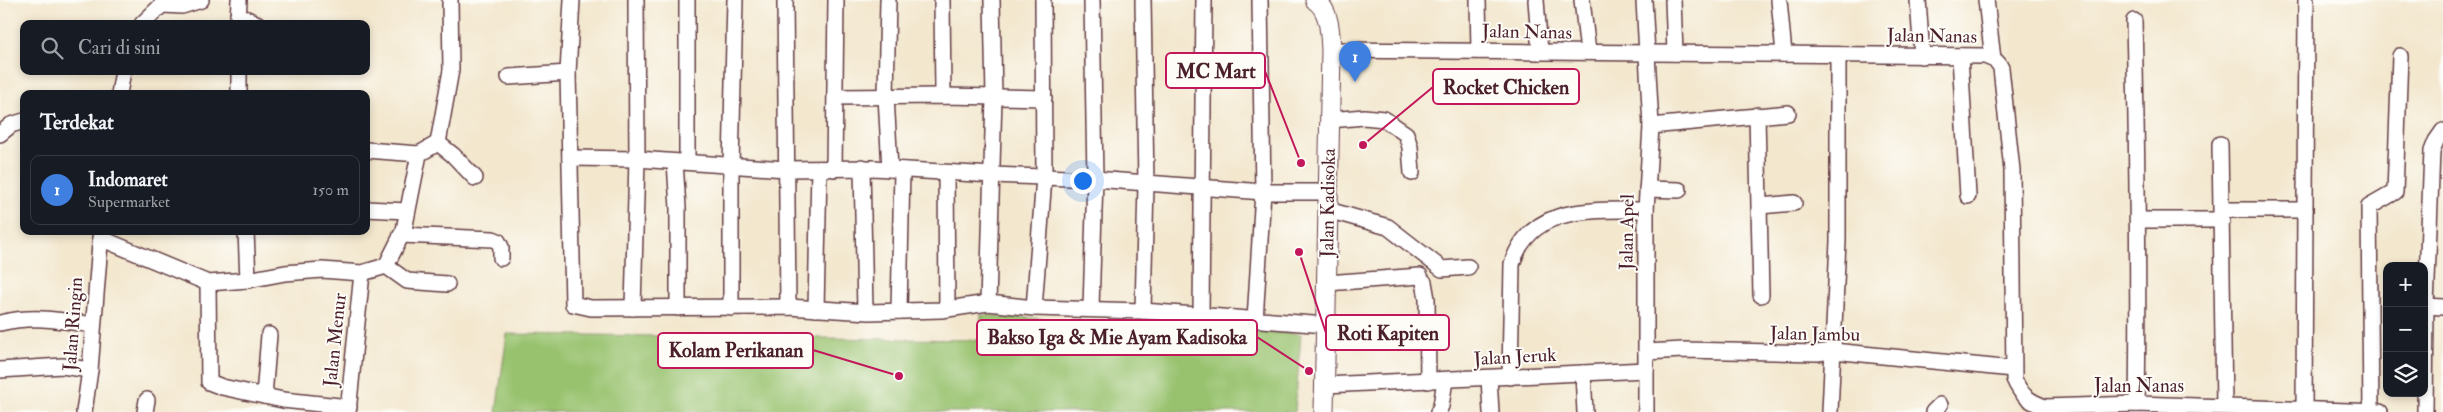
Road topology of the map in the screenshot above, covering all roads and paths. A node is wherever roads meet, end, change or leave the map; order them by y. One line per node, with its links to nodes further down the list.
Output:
1 (201, 0): 27 (street)
2 (450, 0): 62 (street)
3 (572, 0): 44 (street)
4 (636, 0): 67 (street)
5 (687, 0): 68 (street)
6 (735, 0): 69 (street)
7 (785, 0): 71 (street)
8 (836, 0): 52 (street)
9 (888, 0): 50 (street)
10 (942, 0): 51 (street)
11 (992, 0): 53 (street)
12 (1043, 0): 54 (street)
13 (1092, 0): 79 (street)
14 (1143, 0): 80 (street)
15 (1204, 0): 81 (street)
16 (1260, 0): 84 (street)
17 (1478, 0): 33 (street)
18 (1536, 0): 34 (street)
19 (1582, 0): 35 (street)
20 (1644, 0): 36 (street, Jalan Apel)
21 (1673, 0): 37 (street)
22 (1780, 0): 38 (street)
23 (1918, 0): 40 (street)
24 (1986, 0): 43 (street)
25 (2306, 0): 92 (street)
26 (1319, 1): 32 (street, Jalan Kadisoka)
27 (164, 2): 29 (street)
28 (239, 13): 30 (street)
29 (146, 20)
30 (251, 20)
31 (2134, 21): 94 (street)
32 (1332, 50): 33 (street, Jalan Nanas); 57 (street, Jalan Kadisoka)
33 (1479, 51): 34 (street, Jalan Nanas)
34 (1540, 52): 35 (street, Jalan Nanas)
35 (1588, 52): 36 (street, Jalan Nanas)
36 (1647, 53): 37 (street, Jalan Nanas); 59 (street, Jalan Apel)
37 (1675, 53): 38 (street, Jalan Nanas)
38 (1784, 54): 39 (street, Jalan Nanas)
39 (1838, 55): 40 (street, Jalan Nanas); 129 (street)
40 (1922, 56): 41 (street, Jalan Nanas)
41 (1960, 56): 43 (street, Jalan Nanas); 85 (street)
42 (2400, 56): 146 (street)
43 (1993, 58): 131 (street, Jalan Nanas)
44 (568, 73): 47 (street); 66 (street)
45 (122, 75): 48 (street)
46 (239, 75): 49 (street)
47 (509, 77)
48 (119, 90)
49 (239, 90)
50 (886, 96): 51 (street); 52 (street); 73 (street)
51 (943, 96): 53 (street)
52 (836, 97): 72 (street)
53 (994, 97): 54 (street); 76 (street)
54 (1044, 98): 77 (street)
55 (1788, 113): 56 (street)
56 (1757, 115): 59 (street); 88 (street)
57 (1330, 120): 75 (street); 86 (street, Jalan Kadisoka)
58 (20, 122): 61 (street)
59 (1651, 126): 82 (street, Jalan Apel)
60 (2443, 131): 99 (street)
61 (0, 134)
62 (438, 143): 65 (street); 78 (street)
63 (2220, 144): 93 (street)
64 (370, 150): 65 (street)
65 (419, 154): 90 (street)
66 (570, 158): 67 (street); 113 (street)
67 (636, 159): 68 (street); 113 (street)
68 (681, 162): 69 (street); 114 (street)
69 (731, 166): 71 (street); 115 (street)
70 (862, 167): 72 (street); 73 (street); 121 (street)
71 (786, 168): 72 (street); 109 (street)
72 (826, 169): 118 (street)
73 (896, 170): 74 (street); 120 (street)
74 (946, 173): 76 (street); 119 (street)
75 (1412, 173)
76 (993, 176): 77 (street); 108 (street)
77 (1044, 177): 79 (street); 116 (street)
78 (475, 178)
79 (1095, 178): 80 (street); 117 (street)
80 (1146, 184): 81 (street); 122 (street)
81 (1203, 188): 84 (street); 123 (street)
82 (1647, 189): 83 (street); 91 (street, Jalan Apel)
83 (1679, 190)
84 (1263, 192): 86 (street); 124 (street)
85 (1968, 196)
86 (1328, 201): 101 (street); 105 (street, Jalan Kadisoka)
87 (1794, 203): 88 (street)
88 (1760, 206): 107 (street)
89 (370, 209): 90 (street)
90 (407, 210): 97 (street)
91 (1646, 210): 130 (street, Jalan Apel); 136 (street)
92 (2305, 210): 93 (street); 145 (street)
93 (2222, 215): 94 (street); 143 (street)
94 (2139, 220): 142 (street)
95 (100, 235): 104 (street); 126 (street, Jalan Ringin)
96 (246, 235): 103 (street)
97 (401, 235): 98 (street); 100 (street)
98 (502, 258)
99 (2428, 262)
100 (386, 266): 102 (street); 106 (street)
101 (1468, 266)
102 (362, 273): 103 (street); 144 (street, Jalan Menur)
103 (248, 280): 104 (street)
104 (208, 283): 141 (street)
105 (1327, 283): 127 (street, Jalan Kadisoka); 139 (street)
106 (447, 284)
107 (1761, 295)
108 (988, 303): 116 (street); 119 (street)
109 (788, 306): 115 (street); 118 (street)
110 (2428, 306): 112 (street)
111 (2426, 307): 155 (street)
112 (2443, 307)
113 (633, 308): 114 (street)
114 (678, 308): 115 (street)
115 (731, 308)
116 (1034, 308): 117 (street)
117 (1091, 308): 122 (street)
118 (816, 309): 121 (street)
119 (947, 309): 120 (street)
120 (899, 310): 121 (street)
121 (865, 311)
122 (1143, 311): 123 (street)
123 (1200, 315): 124 (street)
124 (1255, 320): 127 (street)
125 (0, 322): 126 (street)
126 (94, 325): 133 (street, Jalan Ringin)
127 (1326, 325): 140 (street, Jalan Kadisoka)
128 (269, 335): 141 (street)
129 (1834, 351): 130 (street, Jalan Jambu); 131 (street, Jalan Jambu); 153 (street)
130 (1646, 352): 134 (street, Jalan Apel)
131 (2013, 369): 142 (street, Jalan Nanas)
132 (0, 370): 133 (street)
133 (90, 370): 147 (street, Jalan Ringin)
134 (1646, 370): 135 (street, Jalan Jeruk); 152 (street, Jalan Apel)
135 (1583, 373): 136 (street, Jalan Jeruk); 151 (street)
136 (1510, 377): 137 (street, Jalan Jeruk)
137 (1489, 378): 138 (street, Jalan Jeruk); 150 (street)
138 (1444, 380): 139 (street, Jalan Jeruk); 149 (street)
139 (1428, 381): 140 (street, Jalan Jeruk)
140 (1325, 386): 148 (street, Jalan Kadisoka)
141 (264, 396): 144 (street)
142 (2137, 404): 143 (street, Jalan Nanas)
143 (2224, 406): 145 (street, Jalan Nanas)
144 (348, 409)
145 (2304, 411): 146 (street, Jalan Nanas)
146 (2371, 411): 154 (street, Jalan Nanas)
147 (84, 412)
148 (1324, 412)
149 (1438, 412)
150 (1492, 412)
151 (1585, 412)
152 (1646, 412)
153 (1830, 412)
154 (2380, 412)
155 (2425, 412)

